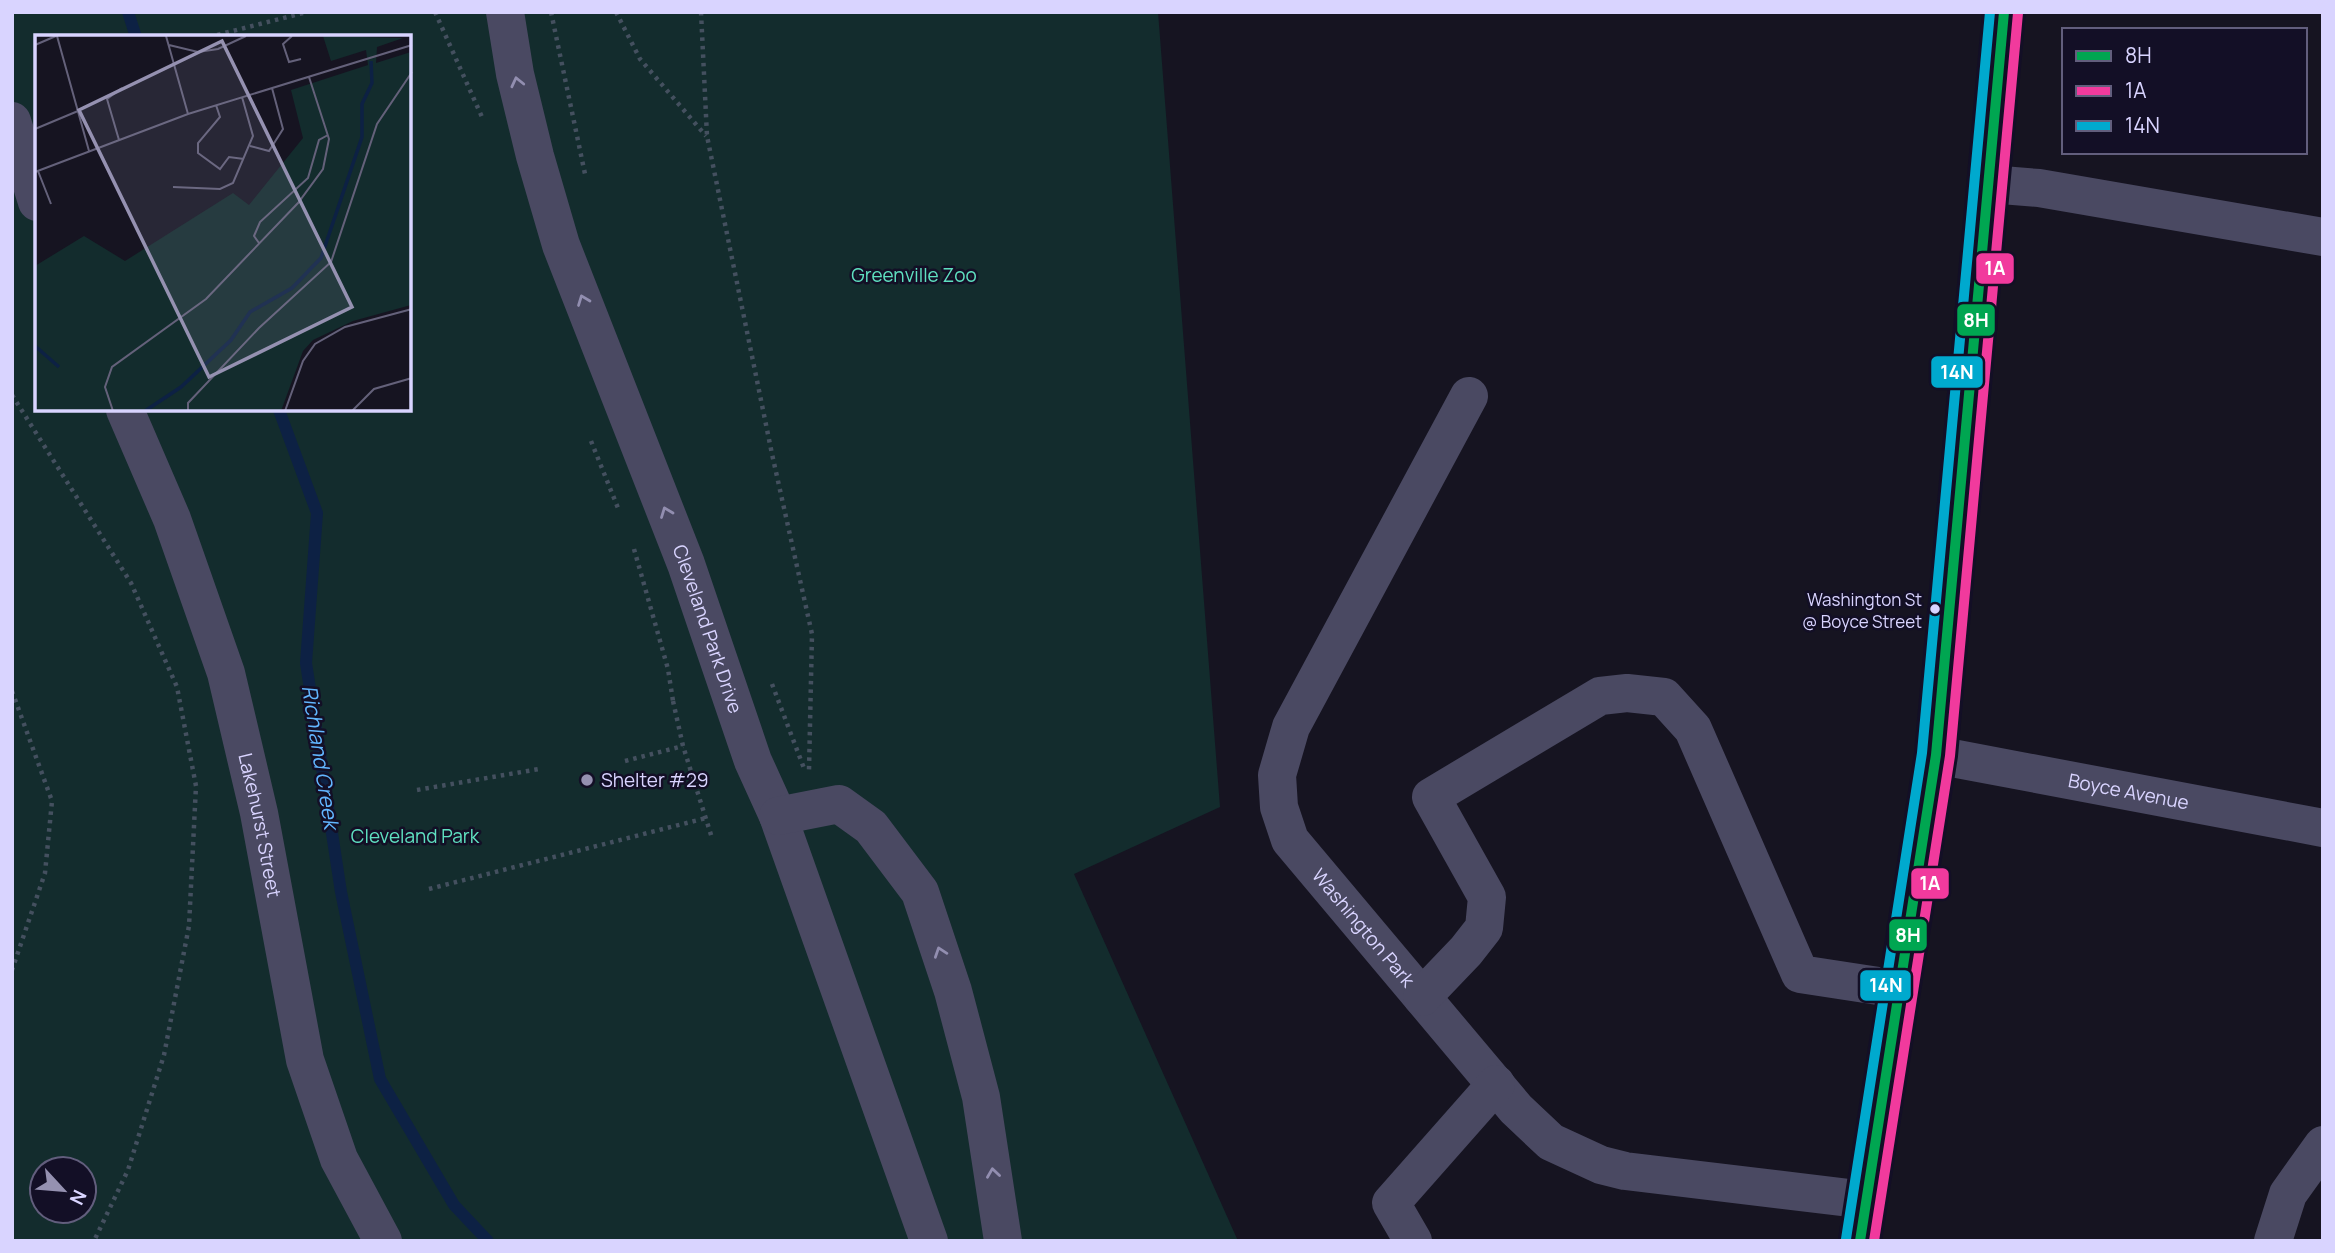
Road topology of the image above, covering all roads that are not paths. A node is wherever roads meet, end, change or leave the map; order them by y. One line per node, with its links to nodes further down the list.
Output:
1 (505, 12): 10 (street, Cleveland Park Drive, one-way to 1)
2 (2004, 12): 4 (street)
3 (12, 121): 5 (street)
4 (1989, 184): 6 (street); 9 (street)
5 (35, 196)
6 (2323, 237)
7 (1469, 396): 13 (street, Washington Park)
8 (125, 411): 17 (street, Lakehurst Street)
9 (1936, 755): 11 (street, Boyce Avenue); 12 (street)
10 (778, 816): 18 (street, Cleveland Park Drive); 19 (street, one-way to 10)
11 (2323, 828)
12 (1898, 989): 13 (street); 16 (street)
13 (1422, 997): 14 (street, Washington Park)
14 (1496, 1084): 16 (street, Washington Park); 20 (street)
15 (2323, 1144): 22 (street)
16 (1866, 1200): 21 (street)
17 (383, 1241)
18 (929, 1241)
19 (1003, 1241)
20 (1413, 1241)
21 (1860, 1241)
22 (2273, 1241)

